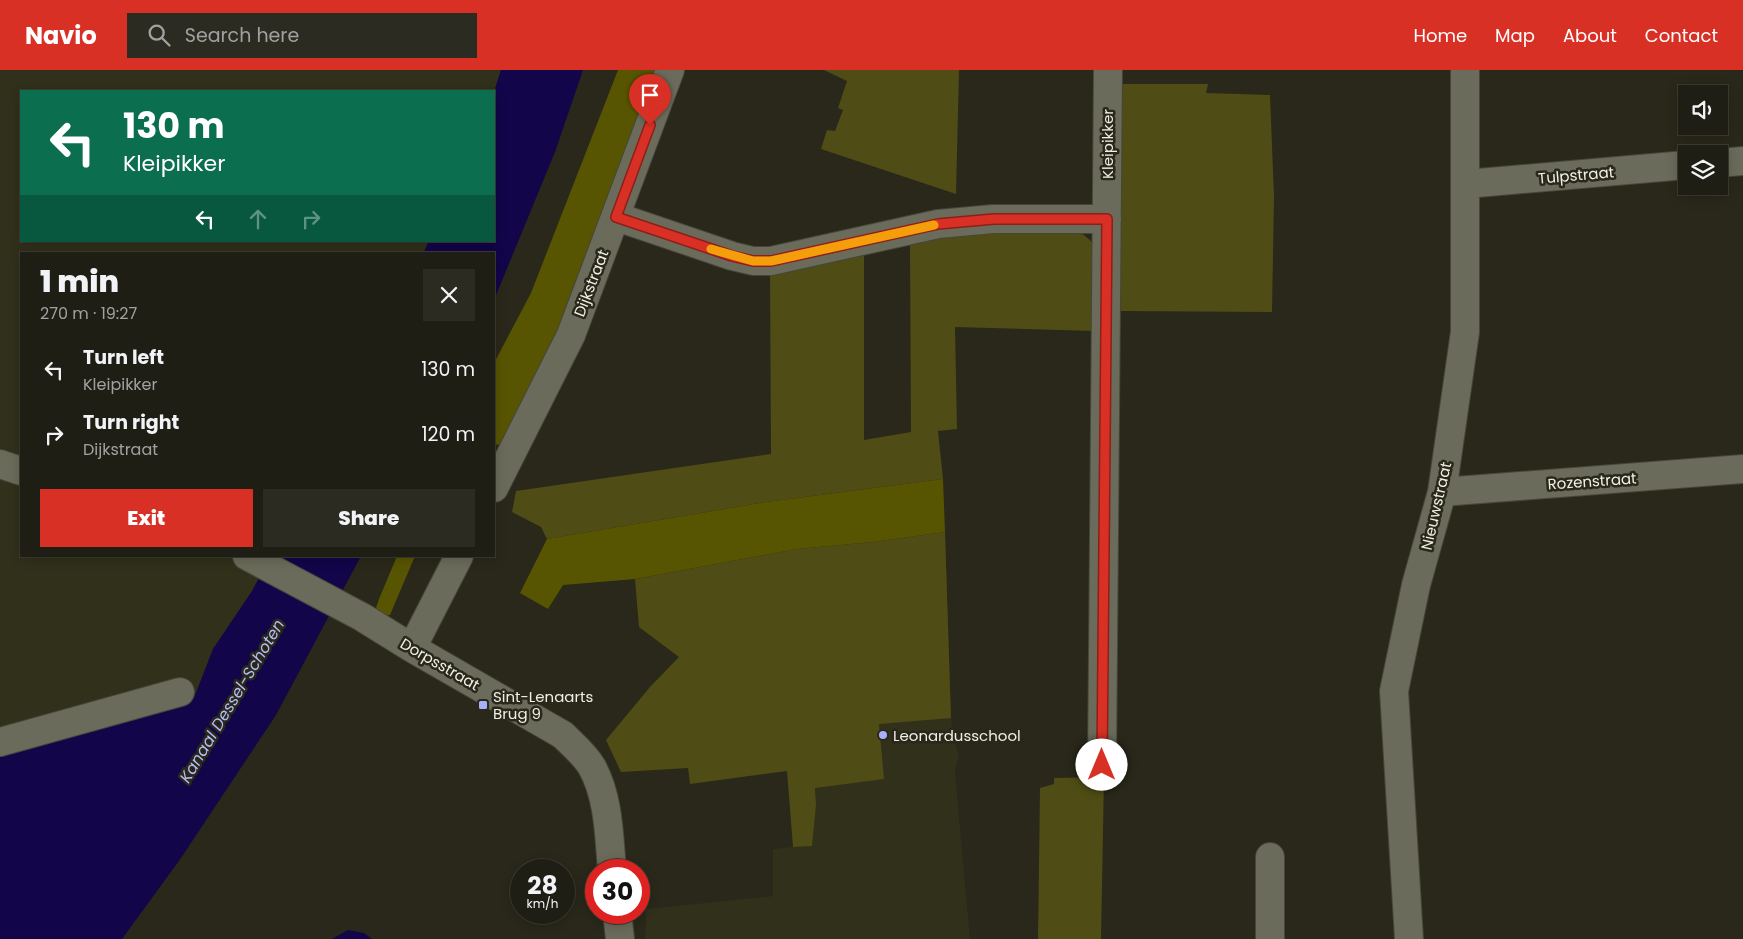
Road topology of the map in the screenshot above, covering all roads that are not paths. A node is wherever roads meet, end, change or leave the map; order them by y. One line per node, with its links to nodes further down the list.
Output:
1 (670, 70): 8 (street, Dijkstraat)
2 (1108, 70): 9 (street, Kleipikker)
3 (1465, 70): 7 (street, Nieuwstraat)
4 (1743, 160): 5 (street)
5 (1728, 162)
6 (1678, 166): 7 (street, Tulpstraat)
7 (1466, 184): 14 (street, Nieuwstraat)
8 (616, 217): 9 (street); 13 (street, Dijkstraat)
9 (1107, 219): 20 (street, Kleipikker)
10 (0, 464): 12 (street)
11 (1743, 469): 14 (street, Rozenstraat)
12 (20, 471)
13 (495, 486)
14 (1442, 492): 26 (street, Nieuwstraat)
15 (458, 557): 17 (street)
16 (254, 560): 17 (street, Dorpsstraat)
17 (412, 648): 22 (street, Dorpsstraat)
18 (180, 692): 19 (street)
19 (0, 742)
20 (1102, 765)
21 (1270, 857): 25 (street)
22 (611, 859)
23 (618, 924): 24 (street)
24 (620, 939)
25 (1270, 939)
26 (1409, 939)

